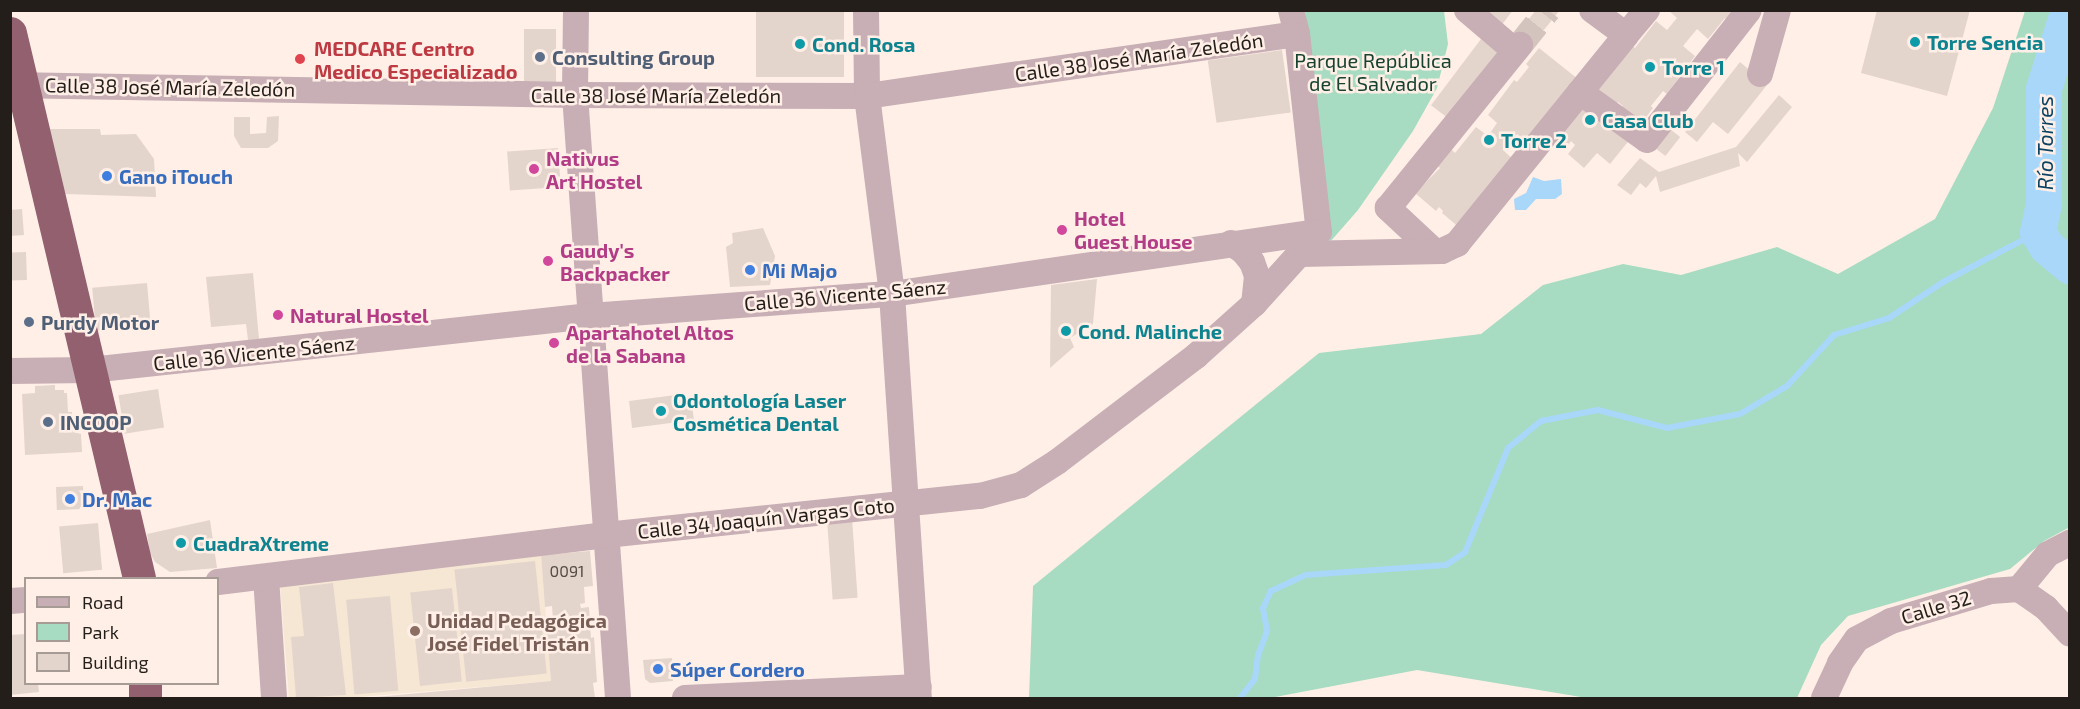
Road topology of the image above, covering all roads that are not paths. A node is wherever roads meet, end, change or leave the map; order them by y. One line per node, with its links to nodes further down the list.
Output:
1 (576, 10): 14 (street)
2 (866, 10): 15 (street)
3 (1467, 10): 18 (street)
4 (1647, 10): 10 (street)
5 (1749, 10): 13 (street)
6 (1779, 10): 11 (street)
7 (1598, 13): 10 (street)
8 (1294, 22): 15 (street, Calle 38 José María Zeledón); 16 (street)
9 (10, 33): 12 (highway)
10 (1626, 35): 13 (street)
11 (1760, 74)
12 (16, 85): 14 (street, Calle 38 José María Zeledón); 23 (highway)
13 (1580, 92): 18 (street)
14 (575, 95): 15 (street, Calle 38 José María Zeledón); 22 (street)
15 (867, 96): 20 (street)
16 (1319, 232): 17 (street, Calle 36 Vicente Sáenz); 19 (street, Calle 34 Joaquín Vargas Coto)
17 (1231, 243): 20 (street, Calle 36 Vicente Sáenz); 21 (street)
18 (1433, 250): 19 (street)
19 (1300, 254): 21 (street, Calle 34 Joaquín Vargas Coto)
20 (892, 294): 22 (street, Calle 36 Vicente Sáenz); 25 (street)
21 (1254, 304): 25 (street, Calle 34 Joaquín Vargas Coto)
22 (590, 316): 23 (street, Calle 36 Vicente Sáenz); 26 (street)
23 (90, 370): 24 (street, Calle 36 Vicente Sáenz); 28 (highway)
24 (10, 371)
25 (907, 503): 26 (street, Calle 34 Joaquín Vargas Coto); 33 (street)
26 (606, 535): 29 (street, Calle 34 Joaquín Vargas Coto); 35 (street)
27 (2070, 543): 31 (street)
28 (139, 577)
29 (266, 577): 30 (street, Calle 34 Joaquín Vargas Coto); 34 (street)
30 (219, 582)
31 (2019, 589): 32 (street); 37 (street, Calle 32)
32 (2070, 634)
33 (919, 693): 36 (street)
34 (274, 699)
35 (618, 699)
36 (685, 699)
37 (1824, 699)

